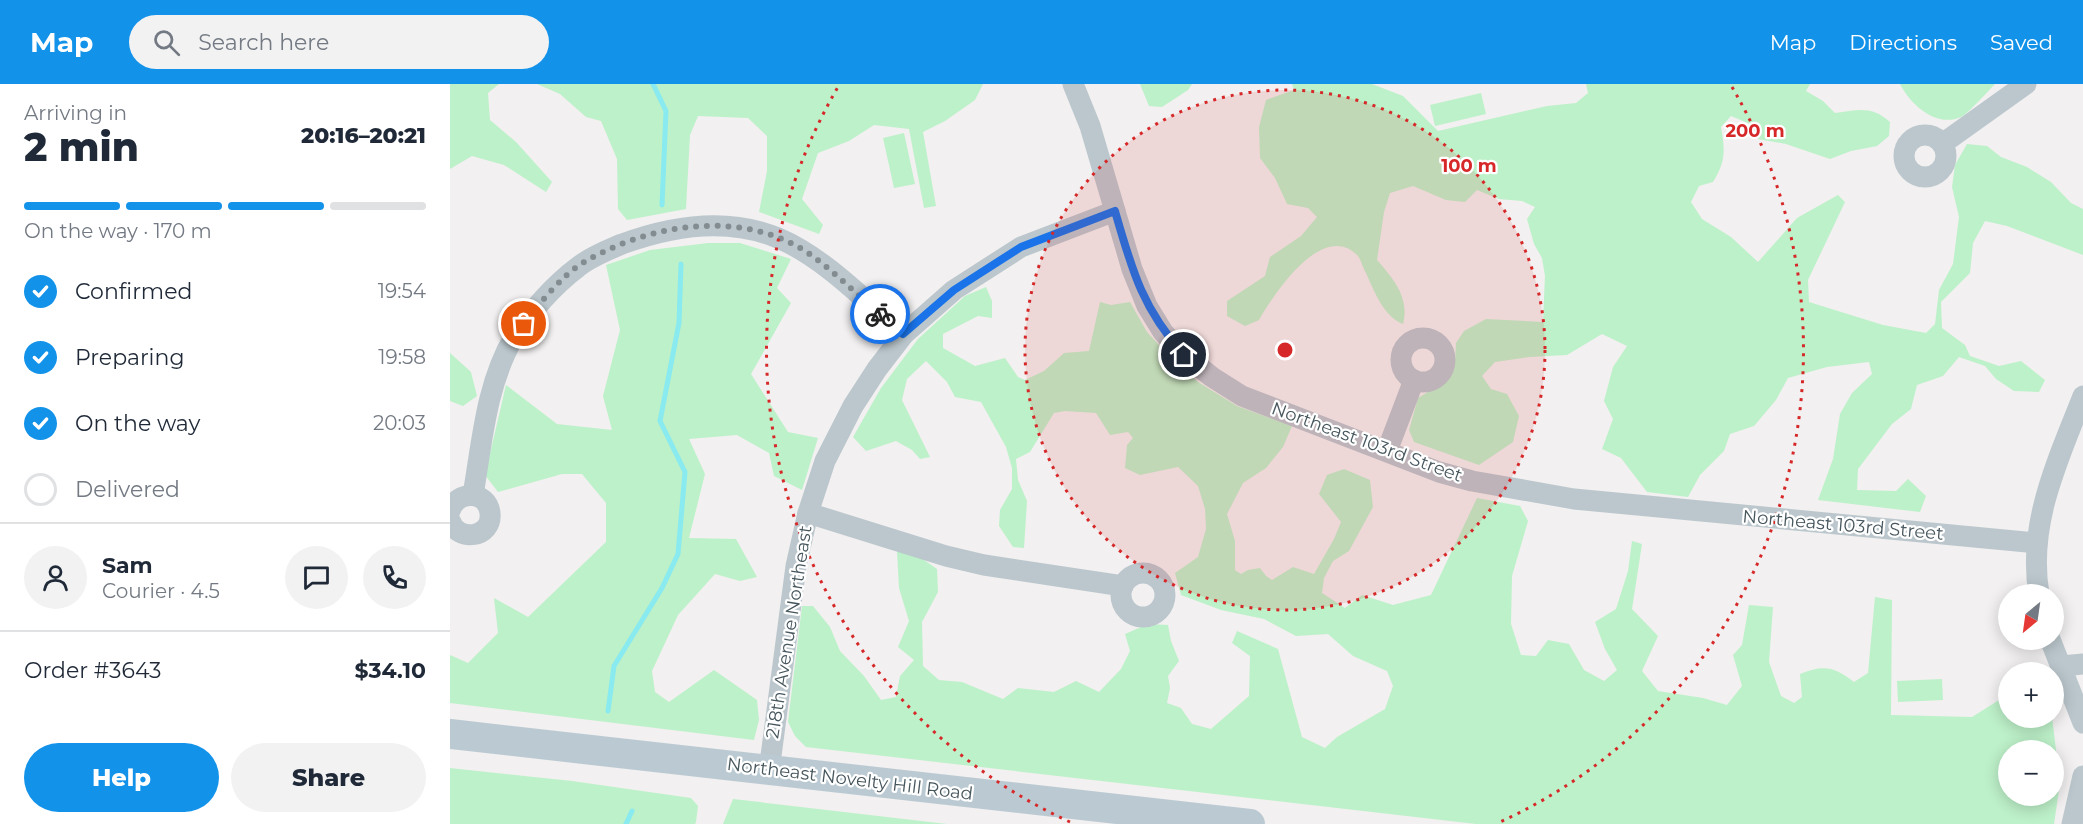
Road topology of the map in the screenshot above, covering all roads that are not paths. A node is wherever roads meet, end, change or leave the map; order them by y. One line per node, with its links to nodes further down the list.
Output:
1 (1072, 84): 4 (street, Northeast 103rd Street)
2 (2026, 84): 3 (street)
3 (1942, 144)
4 (1115, 211): 5 (street, 218th Avenue Northeast); 8 (street, Northeast 103rd Street)
5 (903, 334): 9 (street); 11 (street, 218th Avenue Northeast)
6 (1414, 380): 8 (street)
7 (2083, 396): 13 (street)
8 (1387, 451): 13 (street, Northeast 103rd Street)
9 (473, 495): 10 (street); 12 (street)
10 (450, 511)
11 (808, 513): 15 (street); 21 (street, 218th Avenue Northeast)
12 (450, 520)
13 (2037, 543): 14 (street)
14 (2038, 584)
15 (1123, 586)
16 (2083, 664): 17 (street)
17 (2064, 666)
18 (2064, 671): 19 (street)
19 (2083, 723)
20 (450, 734): 21 (main road, Northeast Novelty Hill Road)
21 (769, 771): 23 (main road, Northeast Novelty Hill Road)
22 (2083, 776): 24 (street)
23 (1250, 824)
24 (2072, 824)

